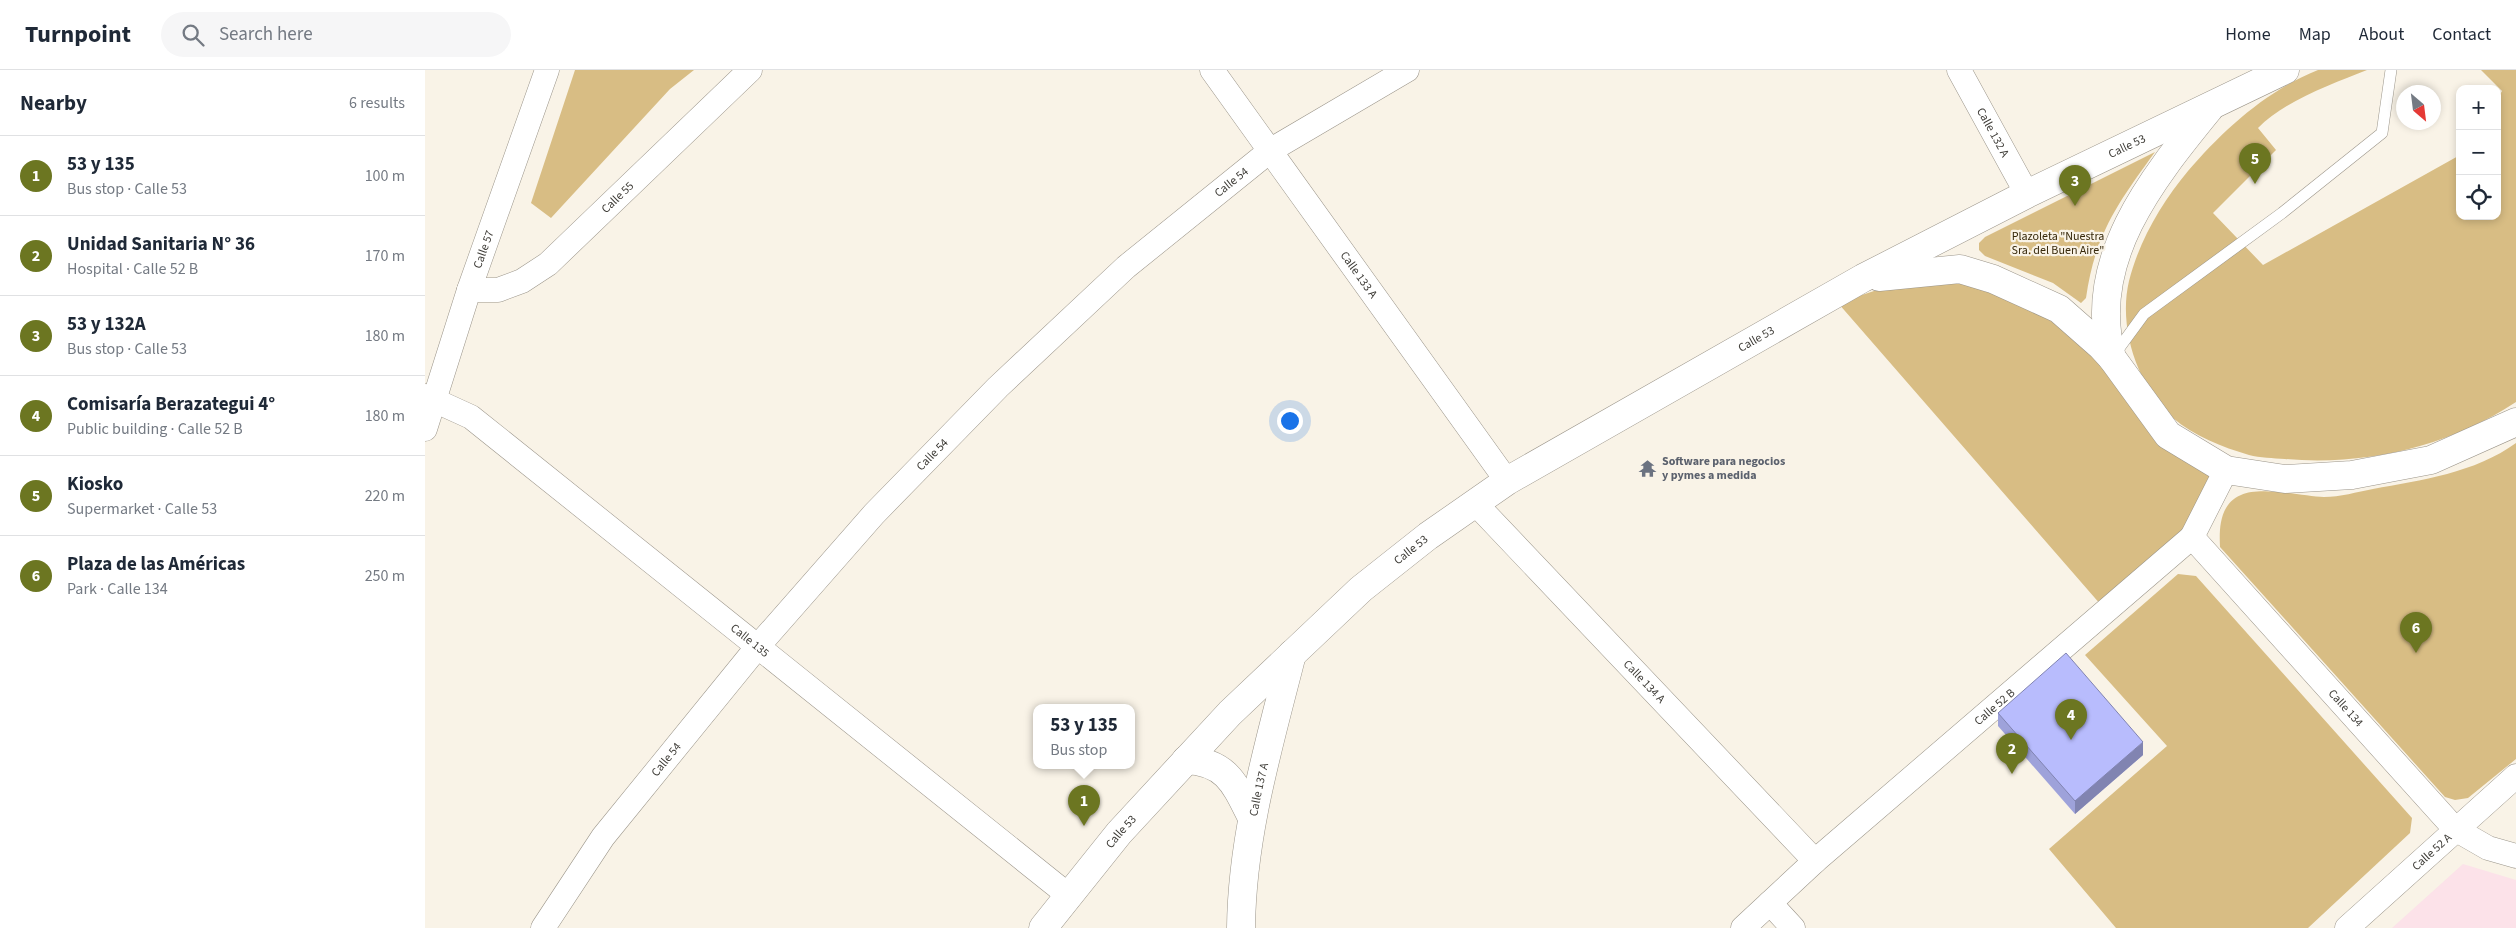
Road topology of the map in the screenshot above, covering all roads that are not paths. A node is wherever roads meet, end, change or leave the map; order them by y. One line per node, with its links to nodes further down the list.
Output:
1 (547, 70): 12 (street, Calle 57)
2 (750, 70): 12 (street, Calle 55)
3 (1212, 70): 9 (street, Calle 133 A)
4 (1407, 70): 9 (street, Calle 54)
5 (1959, 70): 10 (street, Calle 132 A)
6 (2285, 70): 8 (main road, Calle 53)
7 (2391, 70): 13 (lane)
8 (2215, 102): 10 (main road, Calle 53); 13 (main road)
9 (1271, 150): 18 (street, Calle 133 A); 21 (street, Calle 54)
10 (2027, 194): 11 (main road, Calle 53)
11 (1863, 278): 13 (main road, Calle 53); 18 (main road, Calle 53)
12 (469, 290): 14 (street, Calle 57)
13 (2112, 358): 17 (main road, Calle 53)
14 (430, 397): 16 (street, Calle 57); 21 (street, Calle 135)
15 (2516, 422): 17 (main road)
16 (425, 429)
17 (2226, 470): 20 (street, Calle 52 B)
18 (1507, 481): 19 (main road, Calle 53)
19 (1475, 503): 22 (main road, Calle 53); 28 (street, Calle 134 A)
20 (2191, 536): 26 (street, Calle 134); 28 (street, Calle 52 B)
21 (759, 645): 29 (street, Calle 135); 31 (street, Calle 54)
22 (1292, 654): 23 (main road, Calle 53); 25 (main road, Calle 137 A)
23 (1186, 760): 25 (main road); 29 (main road, Calle 53)
24 (2516, 776): 26 (street, Calle 52 A)
25 (1251, 818): 33 (main road, Calle 137 A)
26 (2455, 829): 27 (street, Calle 134); 36 (street, Calle 52 A)
27 (2516, 856)
28 (1815, 861): 30 (street, Calle 52 B)
29 (1069, 895): 32 (main road, Calle 53)
30 (1770, 903): 34 (street, Calle 52 B); 35 (street)
31 (543, 928)
32 (1043, 928)
33 (1241, 928)
34 (1743, 928)
35 (1793, 928)
36 (2347, 928)

